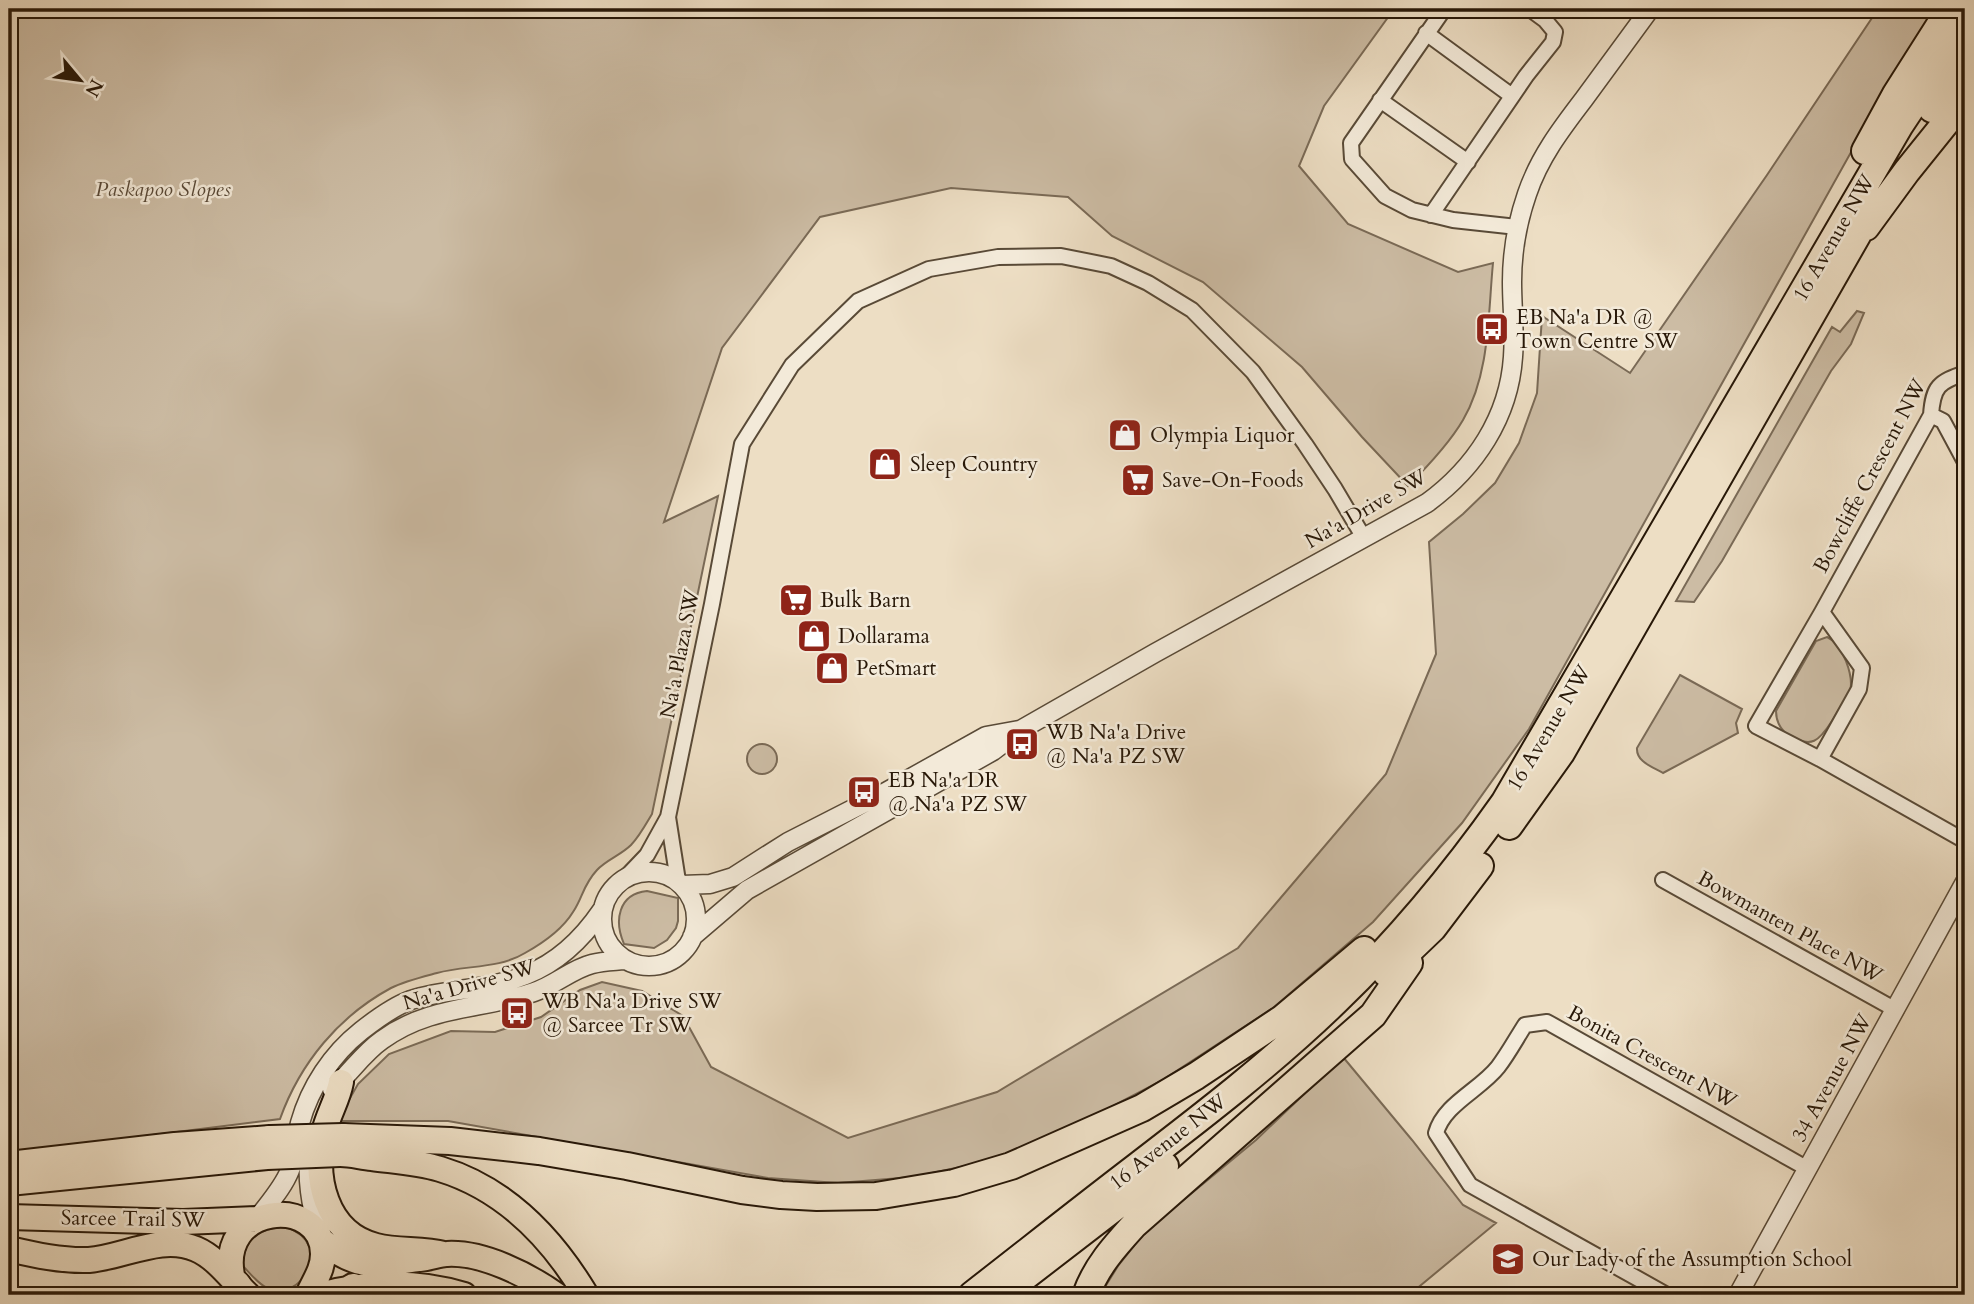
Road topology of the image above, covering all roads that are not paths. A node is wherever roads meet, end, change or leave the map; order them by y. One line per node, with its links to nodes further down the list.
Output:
1 (1444, 9): 6 (street)
2 (1530, 9): 8 (street)
3 (1650, 9): 13 (street, Na'a Drive SW)
4 (1950, 9): 14 (highway)
5 (1965, 27): 14 (highway, 16 Avenue NW)
6 (1426, 33): 8 (street); 10 (street)
7 (1965, 60): 14 (highway, 16 Avenue NW)
8 (1512, 96): 11 (street)
9 (1965, 99): 14 (highway)
10 (1380, 100): 11 (street); 12 (street)
11 (1468, 162): 12 (street)
12 (1431, 215): 13 (street)
13 (1517, 227): 18 (street, Na'a Drive SW)
14 (1821, 278): 20 (highway, 16 Avenue NW); 30 (highway, 16 Avenue NW)
15 (1965, 373): 16 (street, Bowcliffe Crescent NW)
16 (1931, 415): 17 (street); 19 (street, Bowcliffe Crescent NW)
17 (1965, 462)
18 (1364, 538): 21 (street, Na'a Drive SW); 23 (street, Na'a Plaza SW)
19 (1822, 612): 22 (street); 22 (street, Bowcliffe Crescent NW)
20 (1572, 689): 35 (highway); 52 (highway, 16 Avenue NW)
21 (1022, 729): 28 (street, Na'a Drive SW); 31 (street, Na'a Drive SW)
22 (1820, 759): 24 (street, Bowcliffe Crescent NW)
23 (668, 817): 25 (street, Na'a Plaza SW); 28 (street, Na'a Plaza SW)
24 (1965, 841)
25 (626, 877): 28 (street); 29 (street)
26 (1663, 880): 33 (street, Bowmanten Place NW)
27 (1965, 882): 33 (street, 34 Avenue NW)
28 (680, 883): 31 (street)
29 (602, 910): 32 (street); 41 (street, Na'a Drive SW)
30 (1433, 928): 53 (highway, 16 Avenue NW); 54 (highway)
31 (692, 937): 32 (street)
32 (624, 960): 34 (street, Na'a Drive SW)
33 (1896, 1010): 38 (street, 34 Avenue NW)
34 (341, 1082): 42 (street, Na'a Drive SW); 44 (highway)
35 (341, 1146): 36 (highway, bridge); 51 (highway)
36 (269, 1148): 37 (highway); 39 (highway)
37 (9, 1165)
38 (1808, 1169): 55 (street, Bonita Crescent NW); 56 (street, 34 Avenue NW)
39 (9, 1183)
40 (9, 1217): 41 (highway, Sarcee Trail SW)
41 (257, 1219): 42 (highway, Sarcee Trail SW); 45 (highway)
42 (320, 1239): 44 (highway); 47 (highway)
43 (9, 1250): 45 (highway, Sarcee Trail SW)
44 (444, 1254): 50 (highway)
45 (241, 1289)
46 (348, 1291): 48 (highway); 49 (highway)
47 (308, 1295)
48 (320, 1295)
49 (464, 1295)
50 (556, 1295)
51 (586, 1295)
52 (972, 1295)
53 (1001, 1295)
54 (1086, 1295)
55 (1667, 1295)
56 (1738, 1295)

